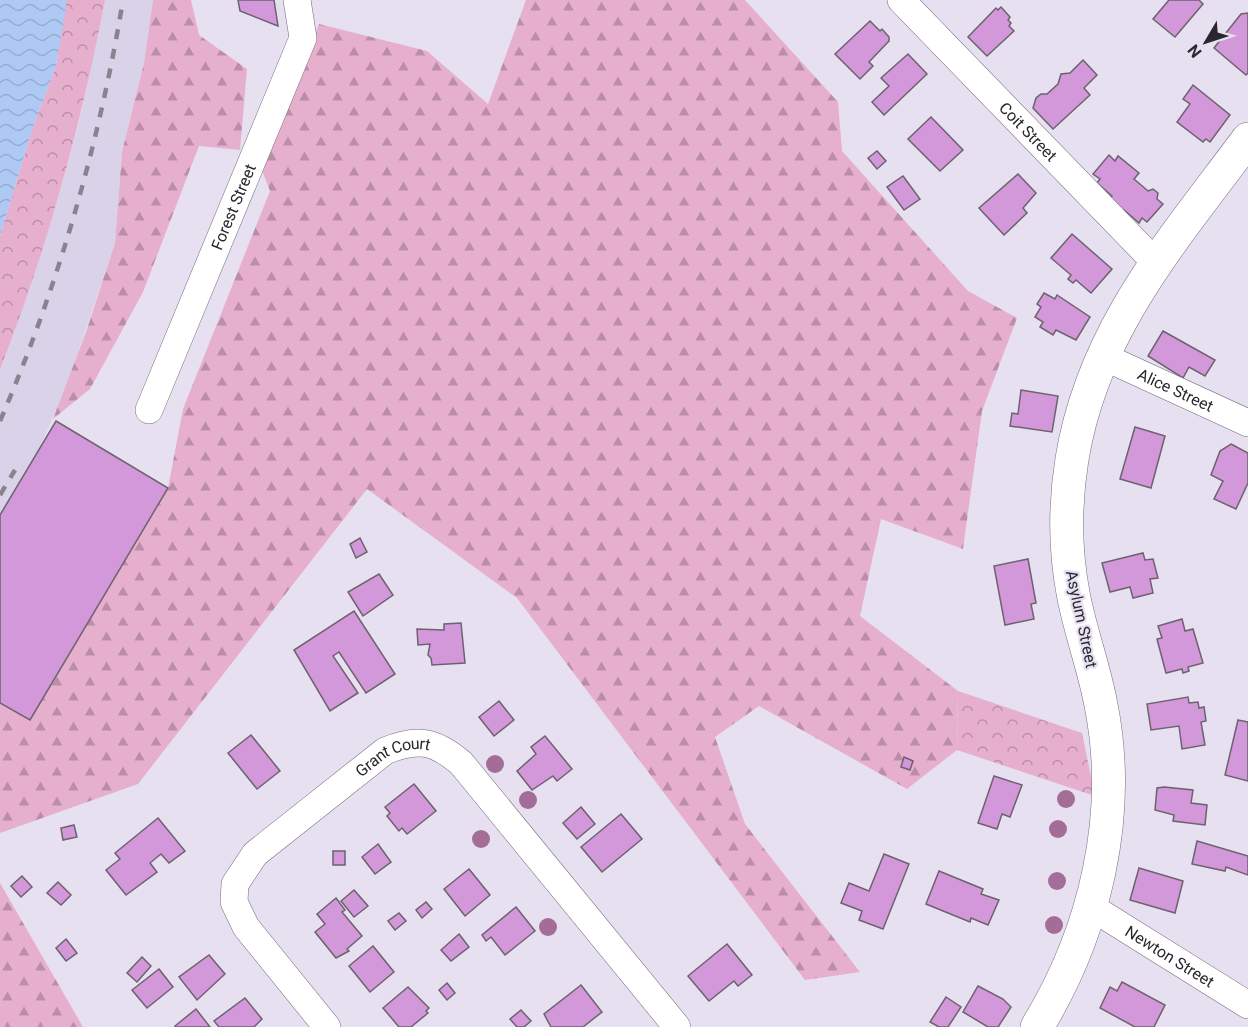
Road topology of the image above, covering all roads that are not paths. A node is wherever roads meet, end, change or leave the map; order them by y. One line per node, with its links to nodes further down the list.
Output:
1 (297, 0): 6 (street, Forest Street)
2 (901, 0): 4 (street, Coit Street)
3 (1248, 139): 4 (street, Asylum Street)
4 (1156, 263): 5 (street, Asylum Street)
5 (1102, 356): 7 (street, Alice Street); 8 (street, Asylum Street)
6 (149, 410)
7 (1248, 423)
8 (1091, 907): 9 (street, Newton Street); 12 (street, Asylum Street)
9 (1248, 1005)
10 (327, 1027): 11 (street, Grant Court)
11 (677, 1027)
12 (1037, 1027)

